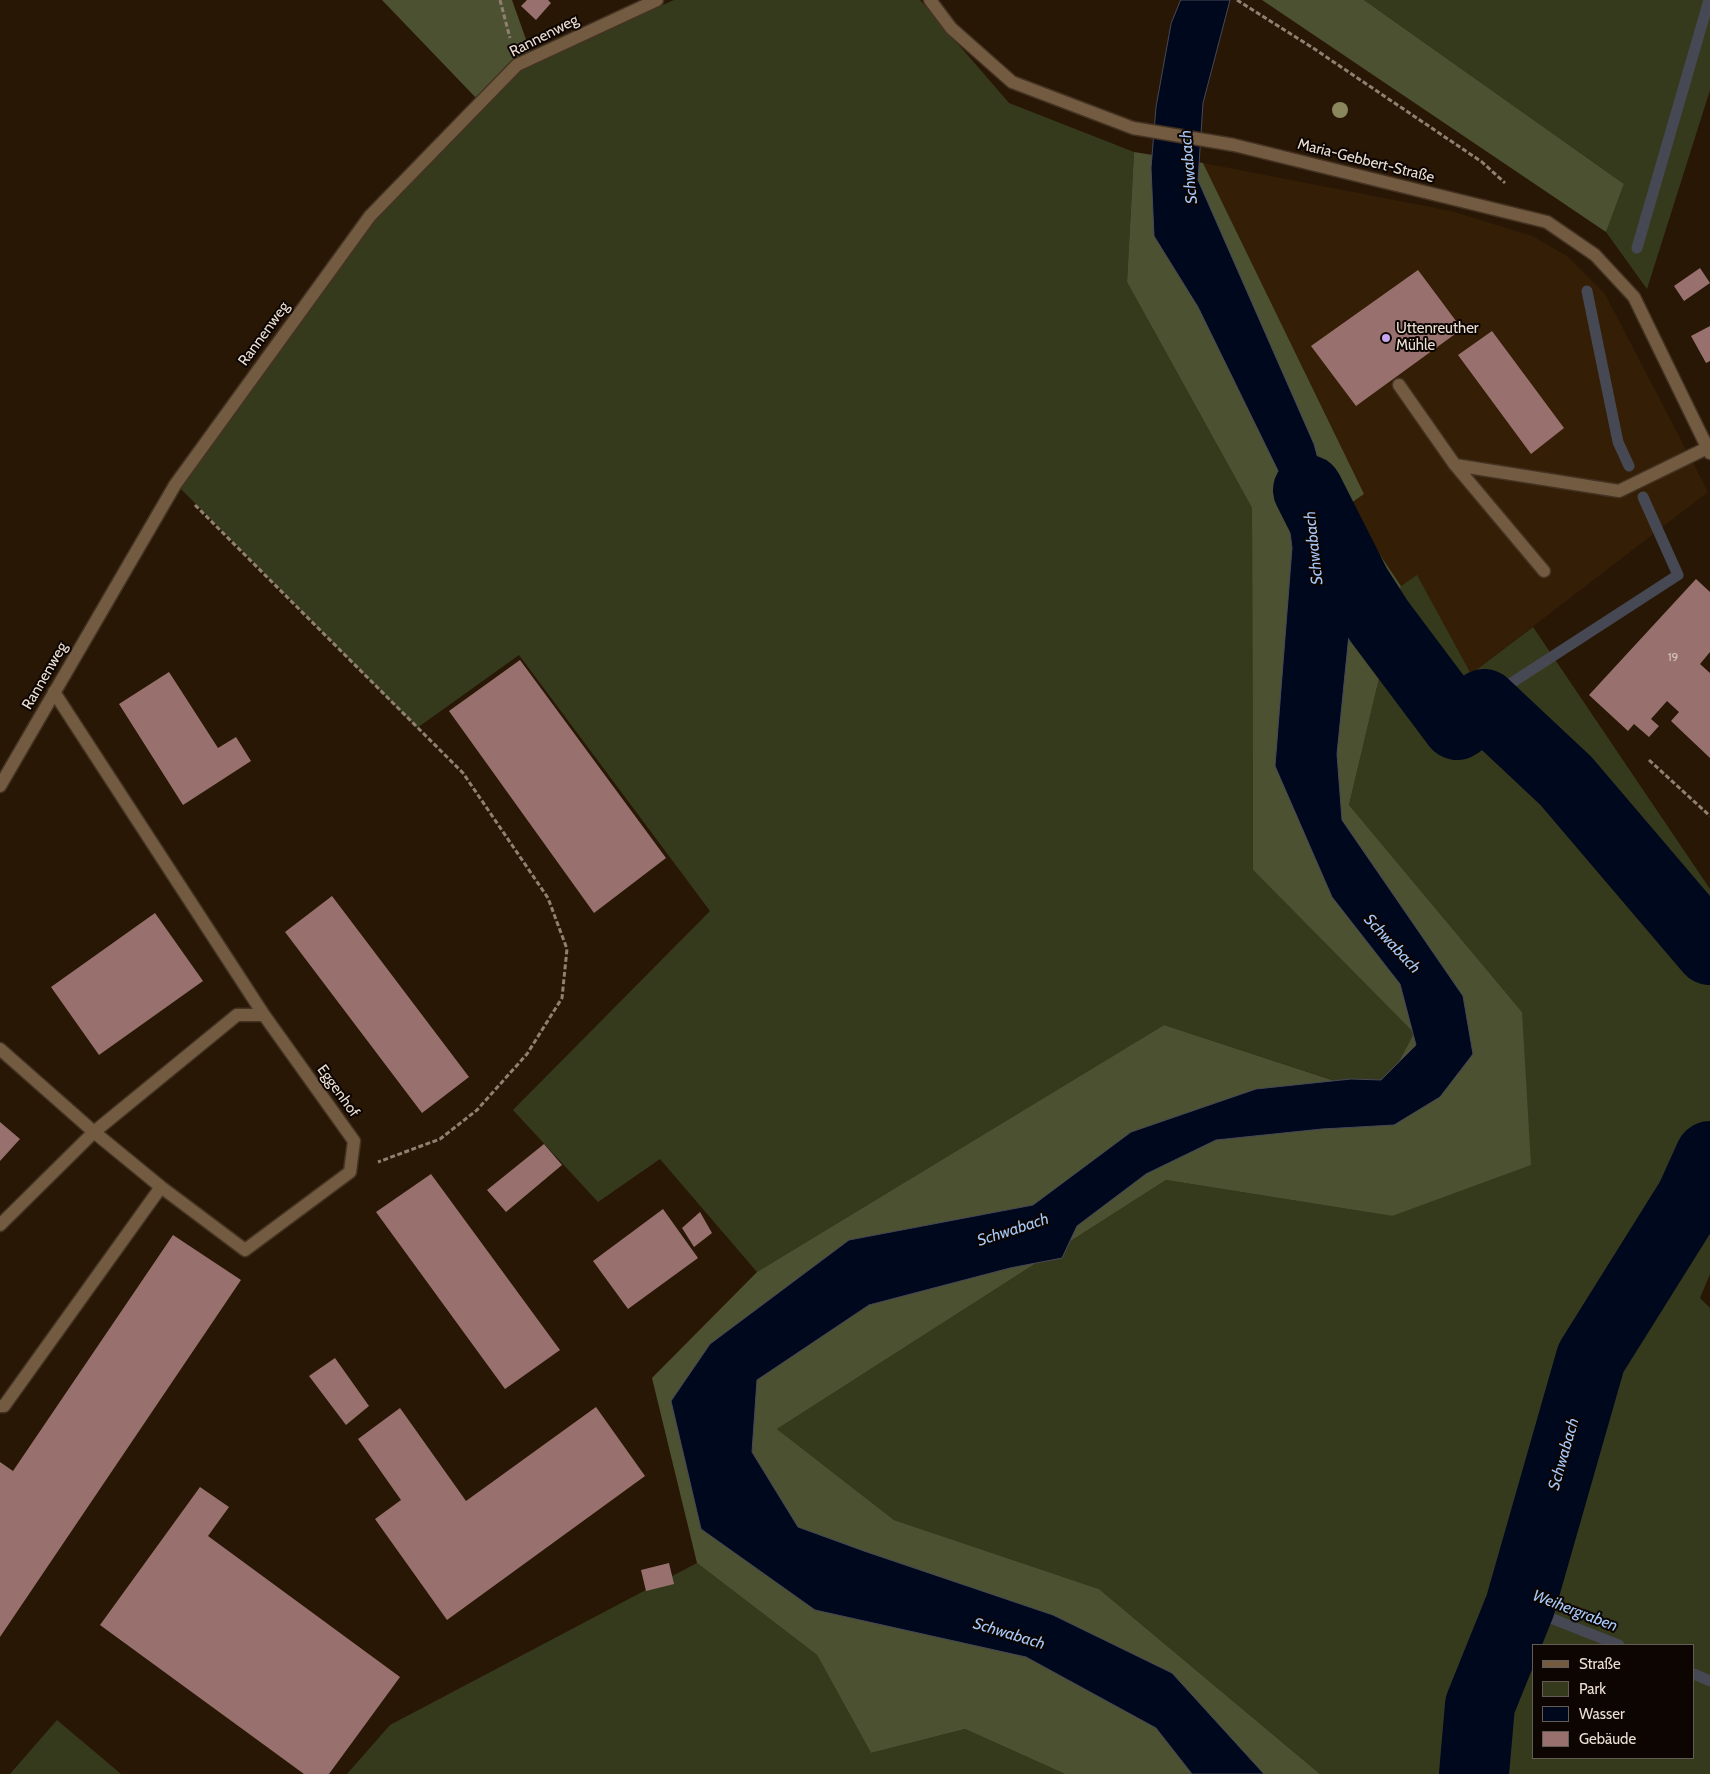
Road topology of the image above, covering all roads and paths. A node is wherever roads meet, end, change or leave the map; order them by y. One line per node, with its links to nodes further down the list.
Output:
1 (500, 0): 5 (path)
2 (657, 0): 5 (street, Rannenweg)
3 (930, 0): 8 (street, Maria-Gebbert-Straße)
4 (1237, 0): 6 (path)
5 (518, 65): 10 (street, Rannenweg)
6 (1511, 189)
7 (1399, 385): 9 (street)
8 (1709, 451): 9 (street)
9 (1455, 465): 11 (street)
10 (175, 485): 12 (street, Rannenweg); 19 (path)
11 (1544, 571)
12 (54, 692): 14 (street, Rannenweg); 16 (street, Eggenhof)
13 (1649, 760): 15 (path)
14 (0, 786)
15 (1710, 816)
16 (264, 1016): 18 (street); 19 (street, Eggenhof)
17 (0, 1049): 18 (street)
18 (94, 1132): 20 (street); 21 (street)
19 (350, 1172): 20 (street)
20 (162, 1187): 22 (street)
21 (0, 1225)
22 (0, 1406)

